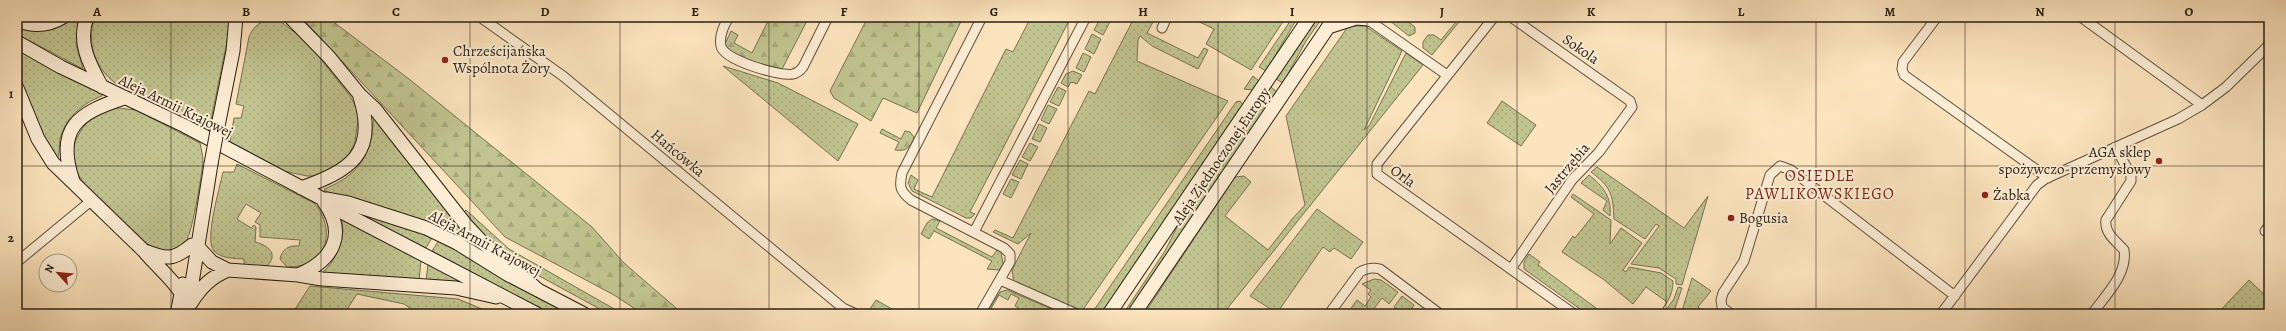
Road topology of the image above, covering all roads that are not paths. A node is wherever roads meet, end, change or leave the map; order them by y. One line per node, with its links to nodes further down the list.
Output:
1 (63, 17): 18 (main road)
2 (87, 17): 26 (main road)
3 (236, 17): 23 (main road)
4 (243, 17): 23 (main road)
5 (290, 17): 27 (main road)
6 (480, 17): 53 (street, Hańcówka)
7 (728, 17): 8 (street)
8 (828, 17)
9 (982, 17): 37 (street)
10 (1086, 17): 37 (street)
11 (1167, 17): 20 (street)
12 (1310, 17): 56 (main road, Aleja Zjednoczonej Europy)
13 (1494, 17): 24 (street, Orla)
14 (1511, 17): 30 (street, Sokola)
15 (1937, 17): 32 (street)
16 (2081, 17): 29 (street)
17 (1366, 18): 19 (main road); 24 (street)
18 (17, 20)
19 (1332, 22): 57 (main road, Aleja Zjednoczonej Europy)
20 (1162, 28)
21 (17, 42): 26 (main road, Aleja Armii Krajowej)
22 (2269, 45): 29 (street)
23 (233, 51): 38 (main road, bridge)
24 (1447, 75): 41 (street, Orla)
25 (17, 88): 33 (main road)
26 (102, 88): 28 (main road, Aleja Armii Krajowej)
27 (360, 95): 34 (main road); 45 (main road)
28 (124, 98): 33 (main road); 34 (main road, Aleja Armii Krajowej)
29 (2202, 105): 31 (street)
30 (1632, 107): 41 (street, Jastrzębia)
31 (2115, 147): 32 (street); 64 (street)
32 (2048, 178): 47 (street)
33 (74, 183): 36 (main road)
34 (301, 188): 35 (main road, Aleja Armii Krajowej)
35 (321, 198): 43 (main road); 45 (main road, Aleja Armii Krajowej); 48 (main road, Aleja Armii Krajowej)
36 (92, 200): 39 (main road); 40 (street)
37 (974, 232): 44 (street)
38 (195, 246): 39 (main road); 42 (main road); 46 (main road); 50 (main road)
39 (144, 251): 46 (main road)
40 (17, 262)
41 (1511, 269): 49 (street, Orla)
42 (228, 270): 43 (main road); 50 (main road)
43 (298, 275): 48 (main road)
44 (1000, 280): 54 (street); 55 (street)
45 (538, 290): 52 (main road, Aleja Armii Krajowej)
46 (181, 293): 50 (main road)
47 (1955, 296): 62 (street); 63 (street)
48 (514, 302): 51 (main road, Aleja Armii Krajowej)
49 (1563, 306): 60 (street); 61 (street, Orla)
50 (184, 312)
51 (537, 314)
52 (584, 314)
53 (856, 314)
54 (980, 314)
55 (1077, 314)
56 (1109, 314)
57 (1134, 314)
58 (1329, 314): 59 (street)
59 (1440, 314)
60 (1557, 314)
61 (1574, 314)
62 (1731, 314)
63 (1941, 314)
64 (2092, 314)

